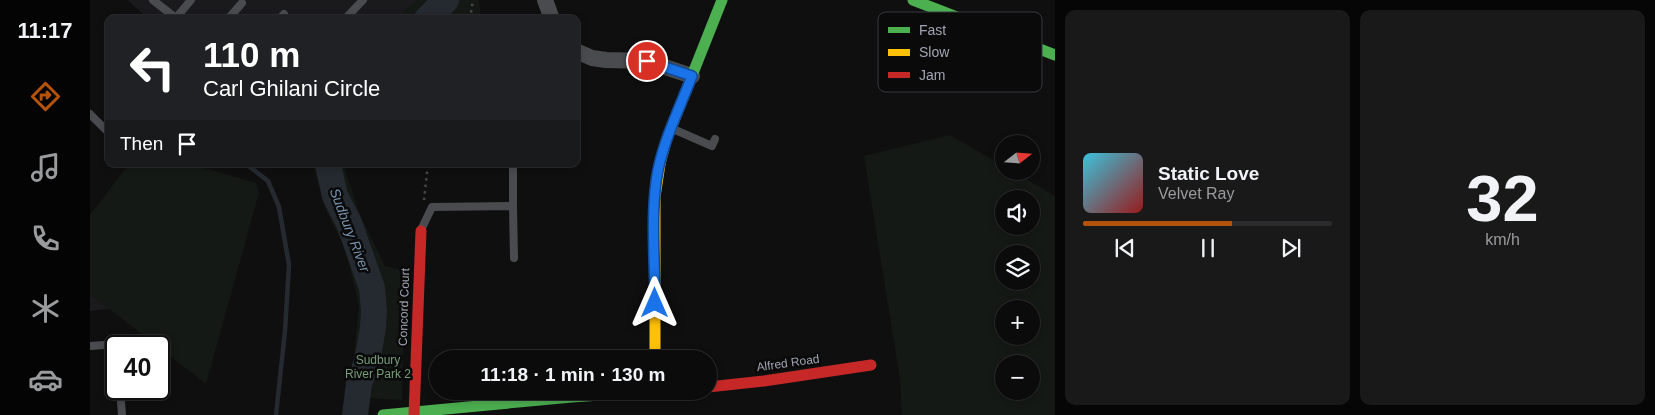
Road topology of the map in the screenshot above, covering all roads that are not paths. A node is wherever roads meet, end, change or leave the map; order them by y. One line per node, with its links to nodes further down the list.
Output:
1 (153, 0): 9 (lane)
2 (191, 0): 10 (lane)
3 (363, 0): 12 (lane)
4 (545, 0): 13 (street)
5 (722, 0): 17 (street)
6 (913, 0): 8 (street)
7 (242, 3): 11 (lane)
8 (946, 12)
9 (173, 15)
10 (179, 15)
11 (232, 15)
12 (349, 15)
13 (551, 15)
14 (1042, 48): 15 (street)
15 (1054, 52)
16 (580, 53): 17 (street)
17 (692, 76): 19 (street)
18 (90, 114): 20 (lane)
19 (671, 128): 21 (lane); 28 (street)
20 (105, 129)
21 (714, 139)
22 (514, 167): 23 (lane)
23 (513, 206): 24 (lane); 25 (lane)
24 (421, 232): 33 (street, Concord Court)
25 (514, 258)
26 (105, 345): 27 (lane)
27 (90, 346)
28 (655, 350)
29 (871, 365): 30 (street, Alfred Road)
30 (717, 385)
31 (121, 400): 34 (lane)
32 (544, 400): 33 (street)
33 (414, 414): 35 (street)
34 (122, 415)
35 (383, 415)

